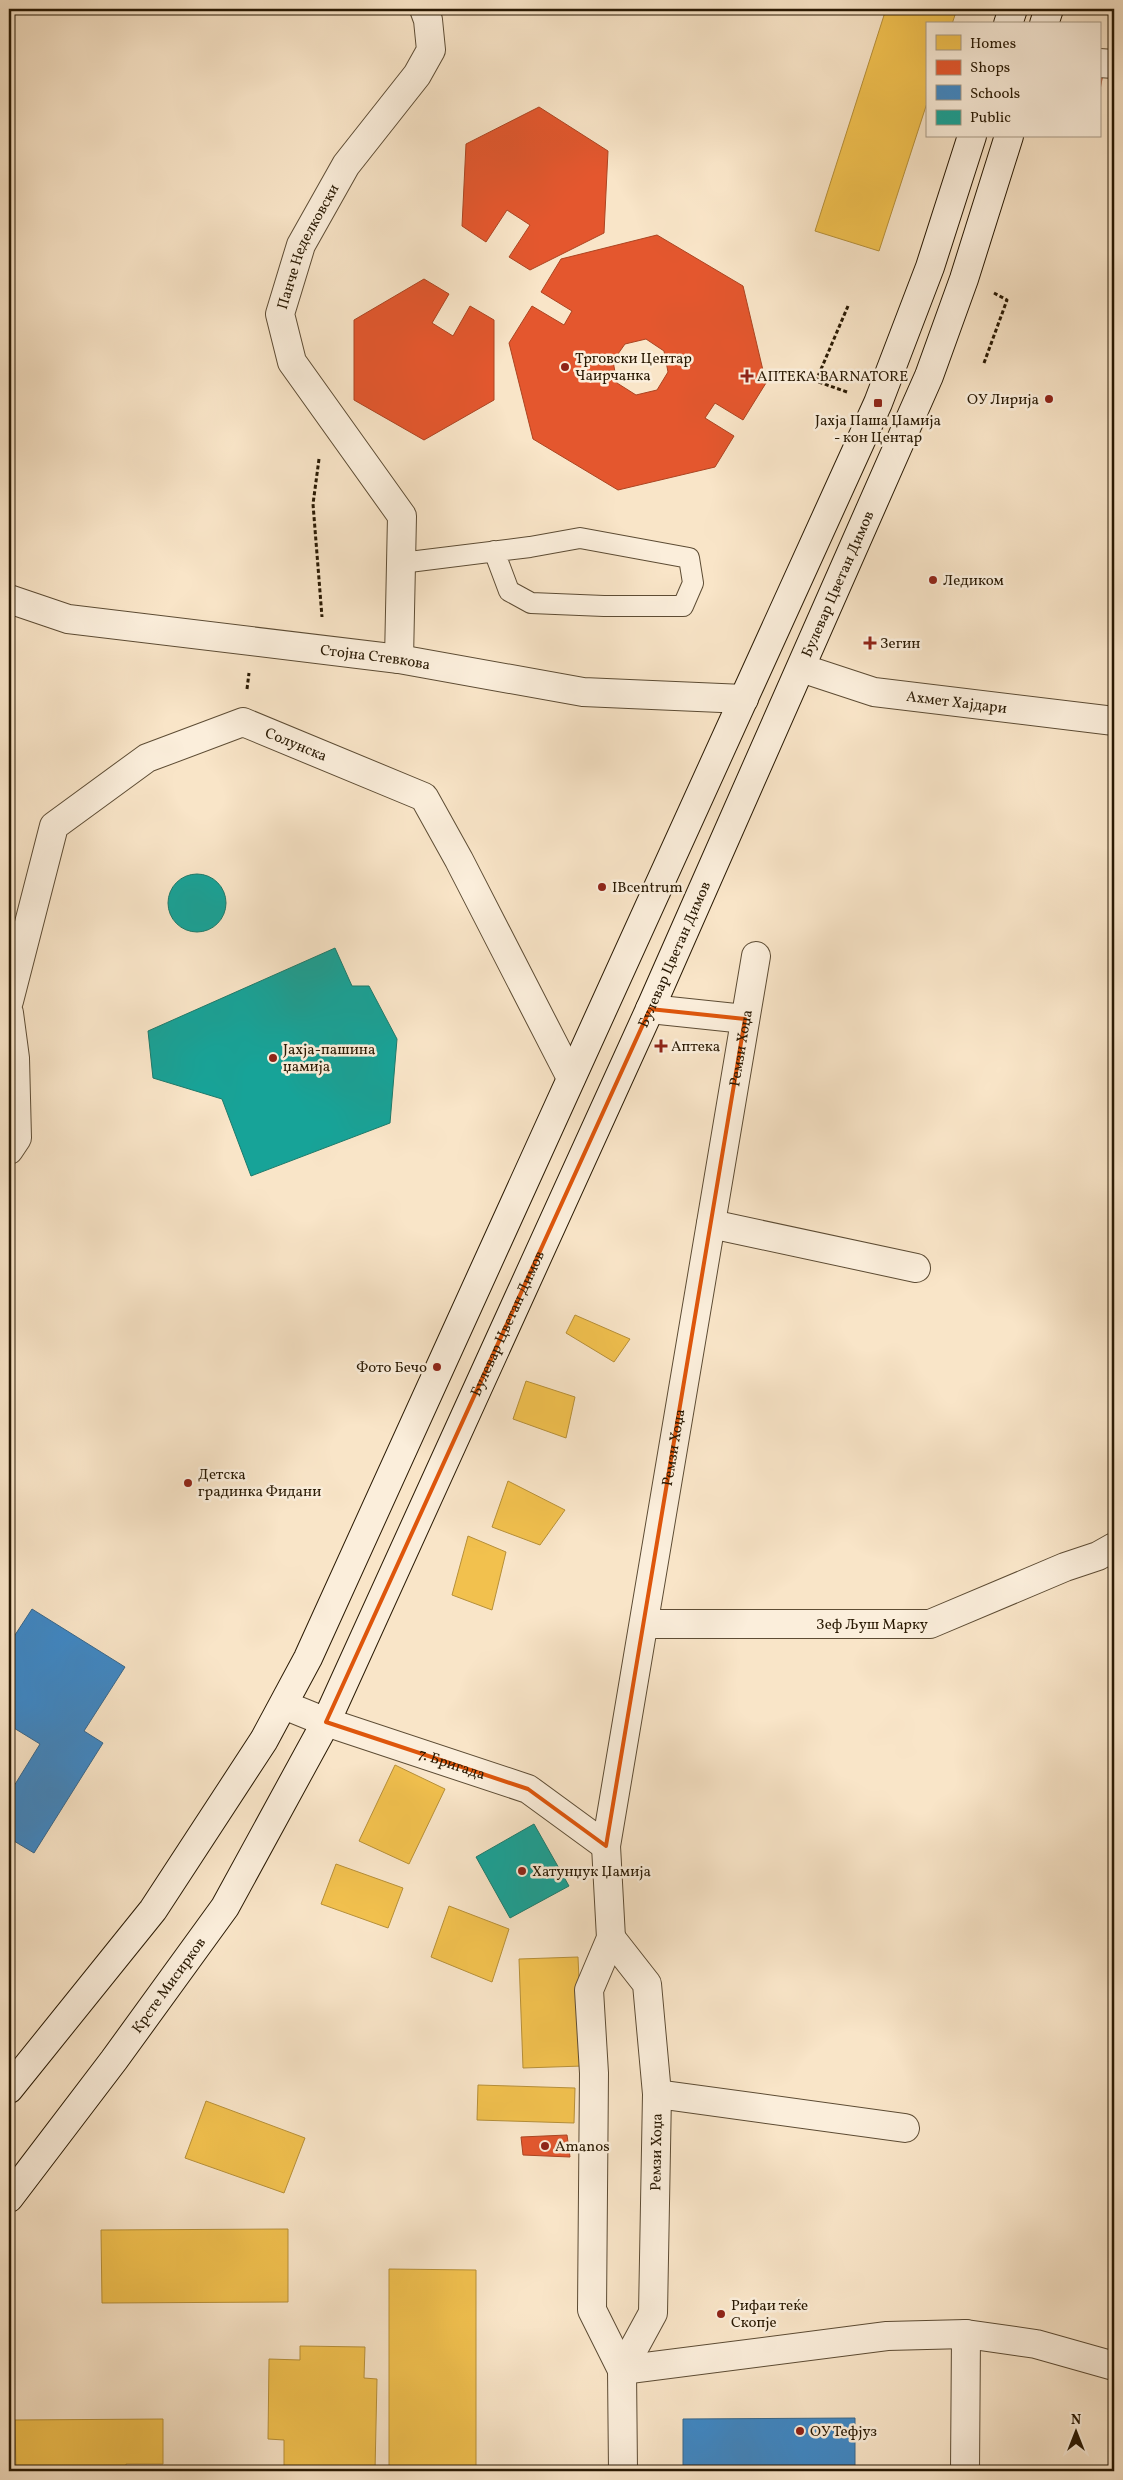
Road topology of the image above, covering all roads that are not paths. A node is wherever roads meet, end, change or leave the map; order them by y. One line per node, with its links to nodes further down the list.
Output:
1 (424, 9): 11 (street, Панче Неделковски)
2 (1013, 9): 4 (street)
3 (1049, 9): 5 (street)
4 (1009, 22)
5 (1045, 22)
6 (1100, 63): 7 (street)
7 (1114, 64)
8 (971, 138): 15 (street)
9 (1008, 138): 14 (street, Булевар Цветан Димов)
10 (494, 551): 10 (lane); 11 (lane)
11 (401, 562): 13 (street, Панче Неделковски)
12 (9, 599): 13 (street, Стојна Стевкова)
13 (399, 659): 15 (street, Стојна Стевкова)
14 (802, 668): 16 (street, Ахмет Хајдари); 19 (street, Булевар Цветан Димов)
15 (744, 699): 22 (street)
16 (1114, 721)
17 (756, 956): 21 (street, Ремзи Хоџа)
18 (9, 1001): 22 (street, Солунска)
19 (650, 1010): 21 (street); 29 (street, Булевар Цветан Димов)
20 (9, 1013): 23 (street)
21 (745, 1019): 24 (street, Ремзи Хоџа)
22 (572, 1078): 28 (street)
23 (9, 1150)
24 (711, 1224): 25 (street); 27 (street, Ремзи Хоџа)
25 (916, 1268)
26 (1114, 1547): 27 (street, Зеф Љуш Марку)
27 (644, 1624): 31 (street, Ремзи Хоџа)
28 (284, 1705): 29 (street, 7. Бригада); 33 (street)
29 (326, 1722): 30 (street, Булевар Цветан Димов); 31 (street, 7. Бригада)
30 (307, 1758): 36 (street, Крсте Мисирков)
31 (606, 1846): 32 (street, Ремзи Хоџа)
32 (611, 1938): 34 (street, Ремзи Хоџа); 39 (street, Ремзи Хоџа)
33 (9, 2089)
34 (657, 2094): 35 (street); 39 (street, Ремзи Хоџа)
35 (905, 2128)
36 (9, 2198)
37 (966, 2334): 38 (street); 39 (street); 41 (street)
38 (1114, 2366)
39 (622, 2370): 40 (street, Ремзи Хоџа)
40 (623, 2471)
41 (965, 2471)

